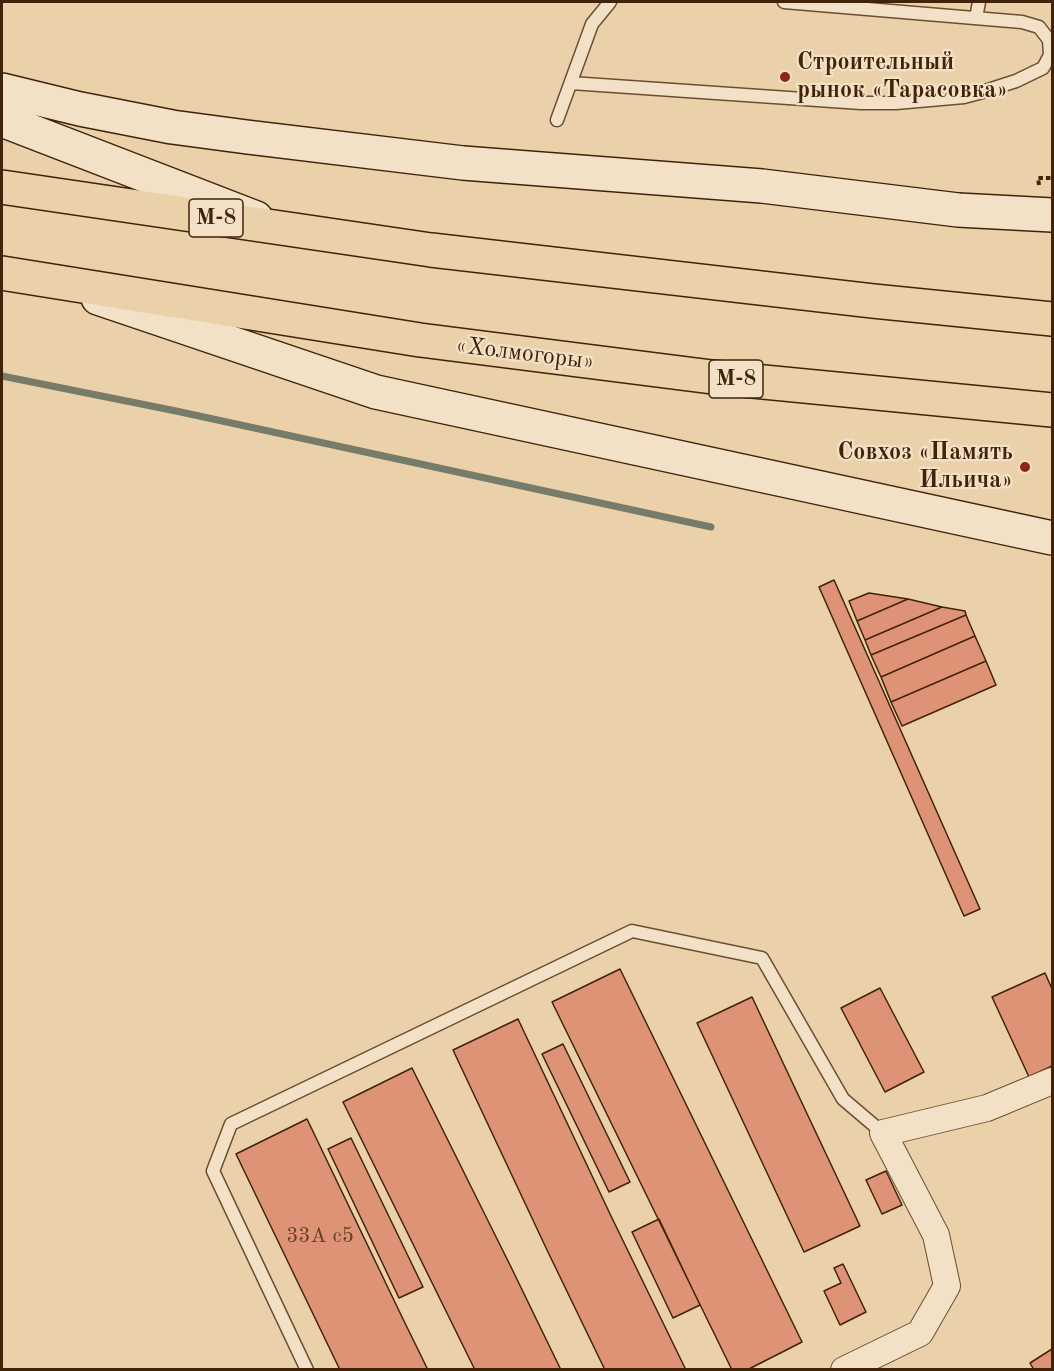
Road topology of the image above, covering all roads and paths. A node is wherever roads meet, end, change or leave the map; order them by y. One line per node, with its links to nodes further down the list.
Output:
1 (610, 2): 6 (lane)
2 (784, 2): 4 (lane)
3 (979, 2): 5 (lane)
4 (832, 3): 5 (lane)
5 (976, 18): 6 (lane)
6 (571, 83): 9 (lane)
7 (2, 90): 12 (main road)
8 (2, 120): 13 (main road)
9 (557, 120)
10 (1053, 178): 12 (path)
11 (2, 187): 13 (highway, М-8)
12 (1049, 200)
13 (283, 228): 16 (highway, М-8)
14 (2, 273): 15 (highway, «Холмогоры» / М-8)
15 (40, 278): 17 (highway, «Холмогоры» / М-8); 18 (main road)
16 (1053, 320)
17 (1053, 410)
18 (1053, 537)
19 (1053, 1081): 20 (street)
20 (883, 1133): 21 (lane); 22 (street)
21 (307, 1370)
22 (844, 1370)

